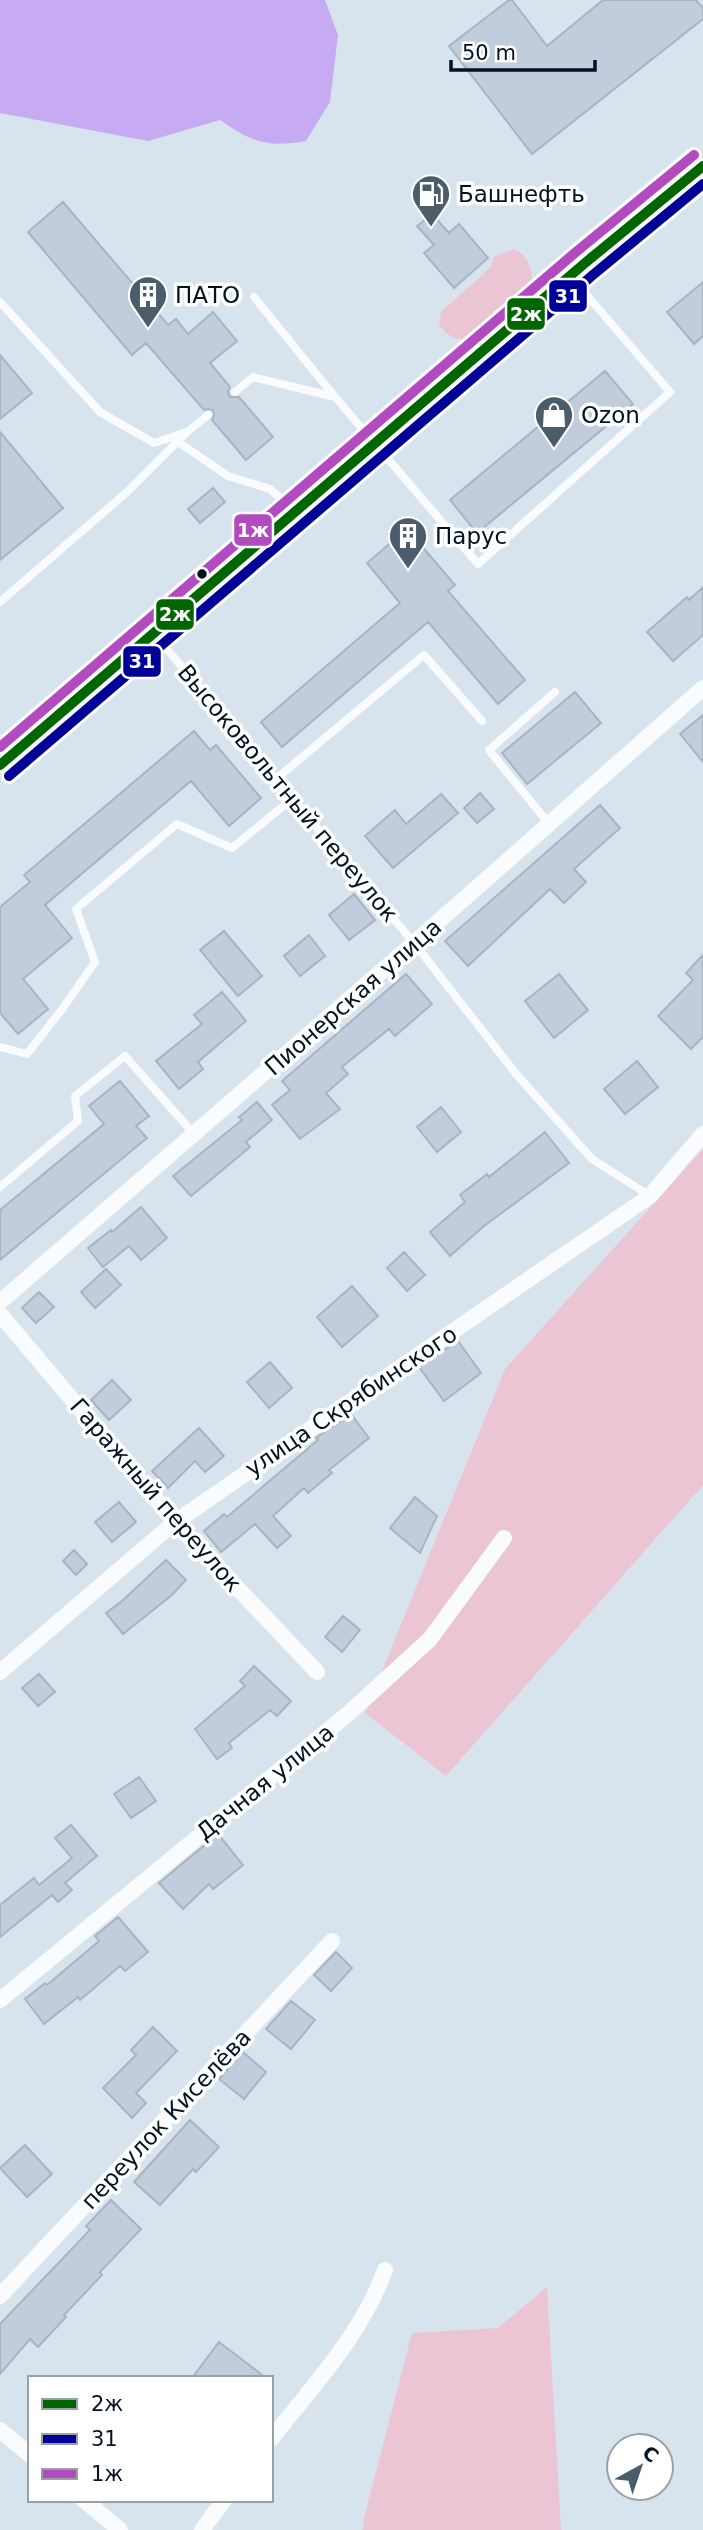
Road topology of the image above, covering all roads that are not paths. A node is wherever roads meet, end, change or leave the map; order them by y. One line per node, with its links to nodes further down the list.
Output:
1 (703, 166): 2 (main road)
2 (570, 276): 10 (main road); 10 (lane)
3 (254, 297): 6 (lane)
4 (0, 302): 8 (lane)
5 (234, 392): 6 (lane)
6 (335, 397): 10 (lane)
7 (208, 415): 8 (lane)
8 (187, 432): 9 (lane)
9 (178, 442): 11 (lane); 12 (lane)
10 (375, 444): 11 (main road)
11 (296, 512): 13 (main road)
12 (0, 602)
13 (154, 633): 17 (main road); 18 (lane, Высоковольтный переулок)
14 (703, 688): 20 (street, Пионерская улица)
15 (555, 692): 20 (lane)
16 (482, 721): 18 (lane)
17 (0, 765)
18 (276, 779): 19 (lane, Высоковольтный переулок)
19 (293, 798): 21 (lane, Высоковольтный переулок); 22 (lane)
20 (549, 824): 21 (street, Пионерская улица)
21 (414, 943): 23 (street, Пионерская улица); 26 (lane, Высоковольтный переулок)
22 (0, 1047)
23 (194, 1134): 25 (lane); 27 (street, Пионерская улица)
24 (703, 1134): 26 (street, улица Скрябинского)
25 (0, 1187)
26 (650, 1196): 29 (street, улица Скрябинского)
27 (0, 1302)
28 (0, 1314): 29 (street, Гаражный переулок)
29 (175, 1521): 31 (street, Гаражный переулок); 32 (street, улица Скрябинского)
30 (503, 1538): 34 (street, Дачная улица)
31 (317, 1671)
32 (0, 1672)
33 (332, 1941): 36 (street, переулок Киселёва)
34 (0, 2000)
35 (385, 2270): 38 (street)
36 (0, 2296)
37 (0, 2430): 39 (street)
38 (273, 2437)
39 (28, 2453)
40 (86, 2502): 42 (street)
41 (223, 2502): 43 (street)
42 (120, 2530)
43 (202, 2530)

